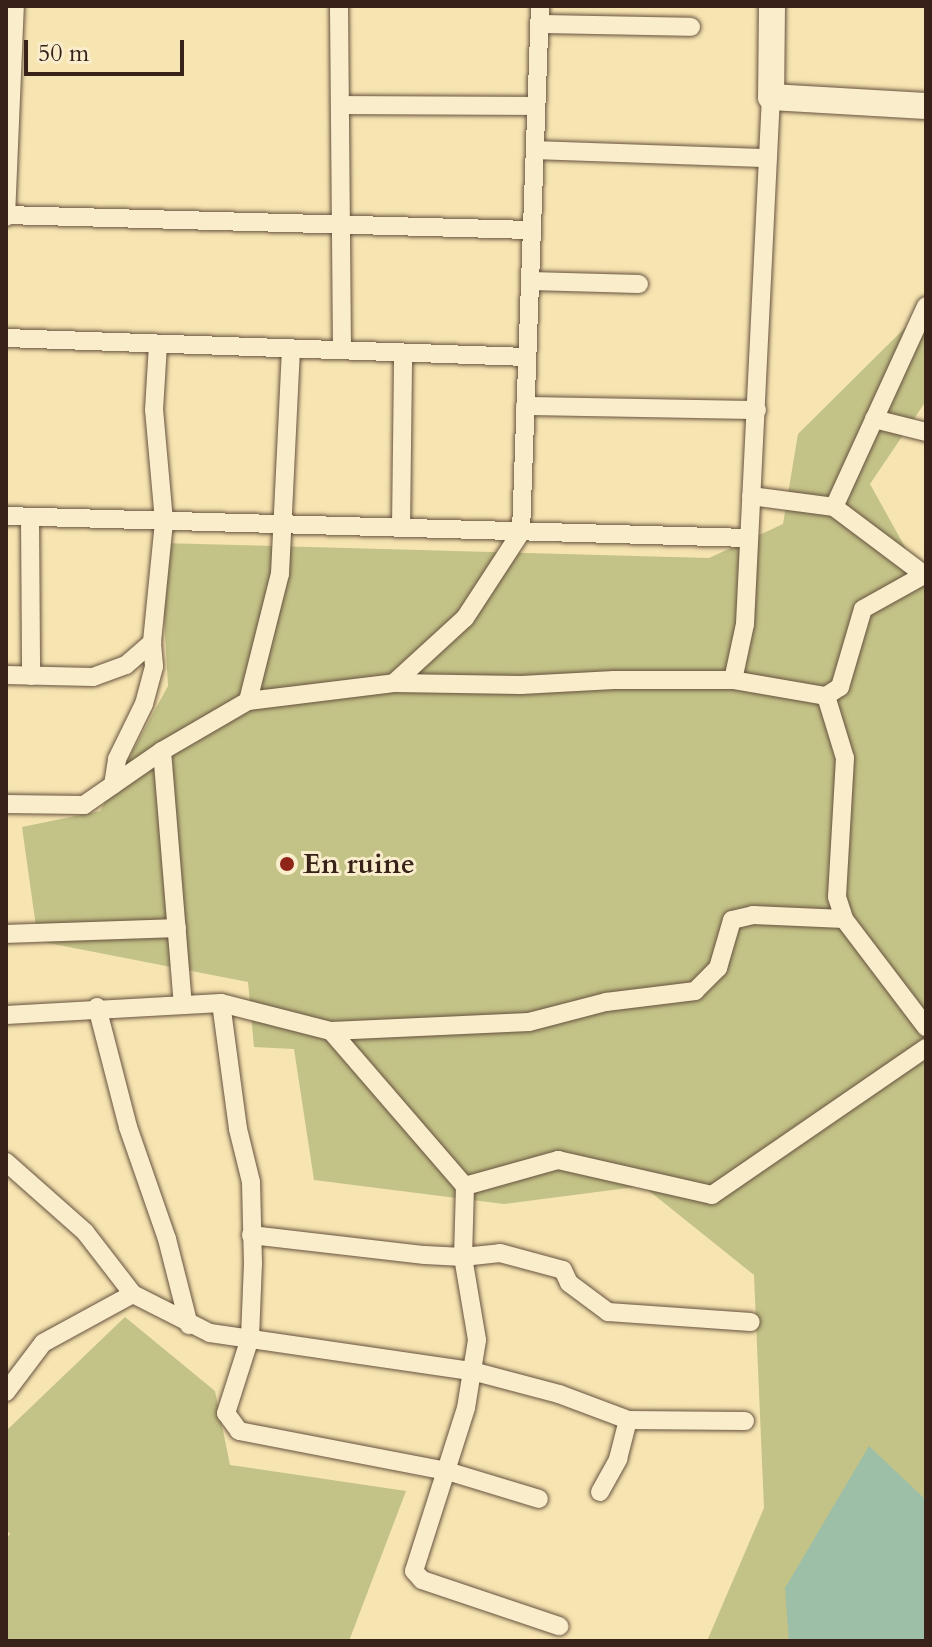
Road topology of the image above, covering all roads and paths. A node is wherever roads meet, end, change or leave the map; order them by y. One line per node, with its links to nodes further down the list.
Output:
1 (15, 6): 6 (street)
2 (339, 6): 8 (street)
3 (772, 6): 7 (street)
4 (539, 15): 5 (street); 9 (street)
5 (691, 27)
6 (8, 96): 13 (street)
7 (771, 97): 10 (street); 12 (street)
8 (340, 105): 9 (street); 14 (street)
9 (536, 106): 11 (street)
10 (926, 106)
11 (535, 150): 12 (street); 15 (street)
12 (768, 158): 26 (street)
13 (6, 216): 14 (street)
14 (341, 225): 15 (street); 22 (street)
15 (531, 230): 16 (street)
16 (530, 281): 17 (street); 24 (street)
17 (639, 284)
18 (924, 313): 27 (street)
19 (6, 338): 20 (street)
20 (158, 344): 21 (street); 33 (street)
21 (291, 349): 22 (street); 34 (street)
22 (342, 350): 23 (street)
23 (403, 353): 24 (street); 35 (street)
24 (527, 357): 25 (street)
25 (525, 406): 26 (street); 36 (street)
26 (757, 410): 29 (street)
27 (874, 419): 28 (street); 30 (street)
28 (926, 432)
29 (751, 496): 30 (street); 37 (street)
30 (834, 507): 38 (street)
31 (6, 516): 32 (street)
32 (30, 517): 33 (street); 41 (street)
33 (164, 521): 34 (street); 39 (street)
34 (283, 524): 35 (street); 45 (street)
35 (401, 528): 36 (street)
36 (521, 532): 37 (street); 43 (street)
37 (748, 538): 42 (street)
38 (925, 575): 44 (street)
39 (152, 642): 41 (street); 47 (street)
40 (6, 675): 41 (street)
41 (31, 676)
42 (733, 680): 43 (street); 44 (street)
43 (394, 683): 45 (street)
44 (826, 696): 49 (street)
45 (248, 701): 46 (street)
46 (162, 751): 47 (street); 50 (street)
47 (113, 785): 48 (street)
48 (6, 804)
49 (844, 919): 56 (street); 57 (street)
50 (177, 928): 51 (street); 53 (street)
51 (6, 934)
52 (221, 1003): 53 (street); 57 (street); 61 (street)
53 (183, 1004): 54 (street)
54 (97, 1007): 55 (street); 65 (street)
55 (6, 1015)
56 (926, 1027)
57 (331, 1031): 60 (street)
58 (926, 1048): 60 (street)
59 (6, 1162): 63 (street)
60 (465, 1186): 62 (street)
61 (251, 1235): 62 (street); 66 (street)
62 (463, 1257): 64 (street); 67 (street)
63 (133, 1294): 65 (street); 68 (street)
64 (751, 1322)
65 (189, 1325): 66 (street)
66 (250, 1338): 67 (street); 71 (street)
67 (472, 1371): 69 (street); 71 (street)
68 (8, 1384)
69 (628, 1420): 70 (street); 72 (street)
70 (745, 1421)
71 (447, 1471): 73 (street); 74 (street)
72 (600, 1492)
73 (539, 1499)
74 (559, 1626)

